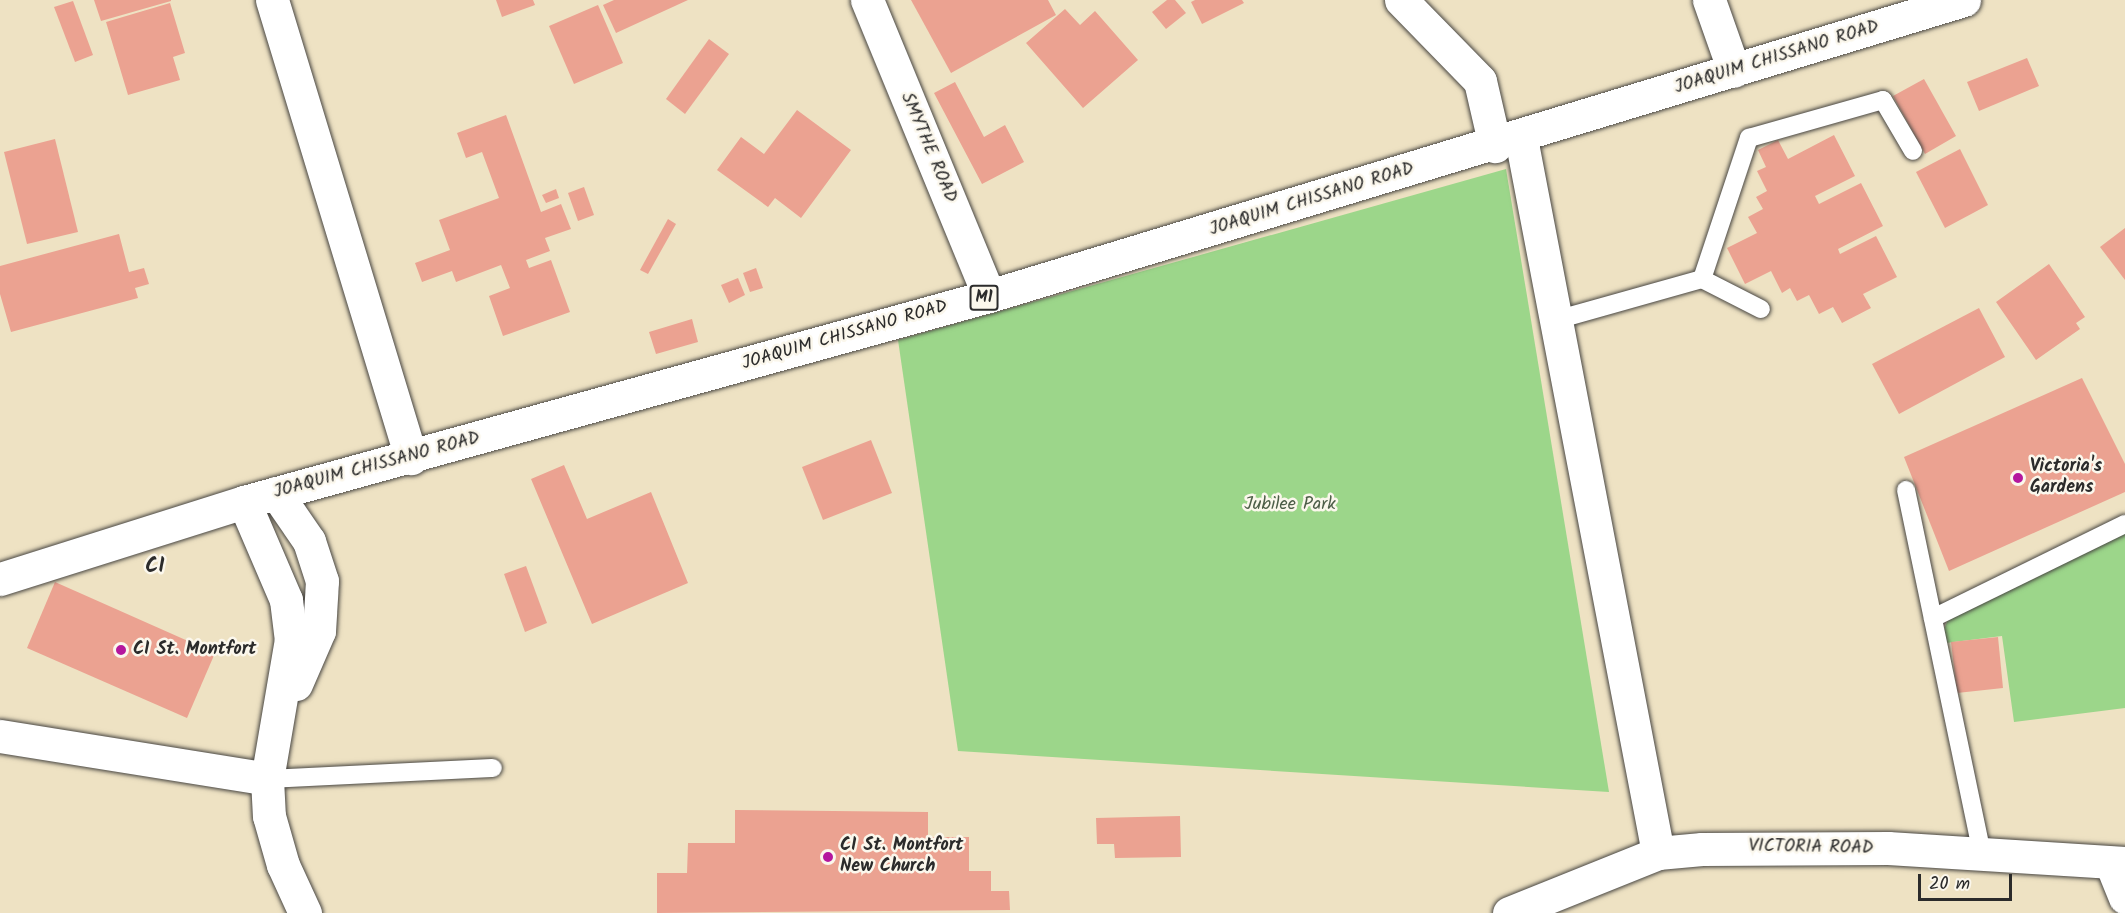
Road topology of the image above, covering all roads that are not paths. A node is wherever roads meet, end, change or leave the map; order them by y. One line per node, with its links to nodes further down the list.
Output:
1 (272, 0): 13 (main road)
2 (867, 0): 10 (main road, SMYTHE ROAD)
3 (1401, 0): 7 (main road)
4 (1709, 0): 6 (main road)
5 (1964, 0): 6 (main road, JOAQUIM CHISSANO ROAD / M1)
6 (1734, 71): 7 (main road, JOAQUIM CHISSANO ROAD / M1)
7 (1508, 142): 10 (main road, JOAQUIM CHISSANO ROAD / M1); 12 (main road)
8 (1913, 151): 9 (lane)
9 (1702, 279): 11 (lane); 12 (lane)
10 (988, 296): 13 (main road, JOAQUIM CHISSANO ROAD / M1)
11 (1761, 309)
12 (1556, 320): 24 (main road)
13 (411, 458): 15 (main road, JOAQUIM CHISSANO ROAD / M1)
14 (1906, 490): 19 (lane)
15 (276, 493): 16 (main road, JOAQUIM CHISSANO ROAD / M1); 20 (main road)
16 (244, 502): 18 (main road, JOAQUIM CHISSANO ROAD / M1); 20 (main road)
17 (2125, 524): 19 (lane)
18 (0, 579)
19 (1933, 618): 25 (lane)
20 (276, 729): 23 (main road)
21 (0, 736): 23 (main road)
22 (493, 768): 23 (lane)
23 (267, 779): 29 (main road)
24 (1659, 853): 25 (main road, VICTORIA ROAD); 28 (main road, VICTORIA ROAD)
25 (1982, 855): 26 (main road, VICTORIA ROAD)
26 (2118, 863): 27 (main road)
27 (2125, 897)
28 (1520, 911)
29 (305, 913)

